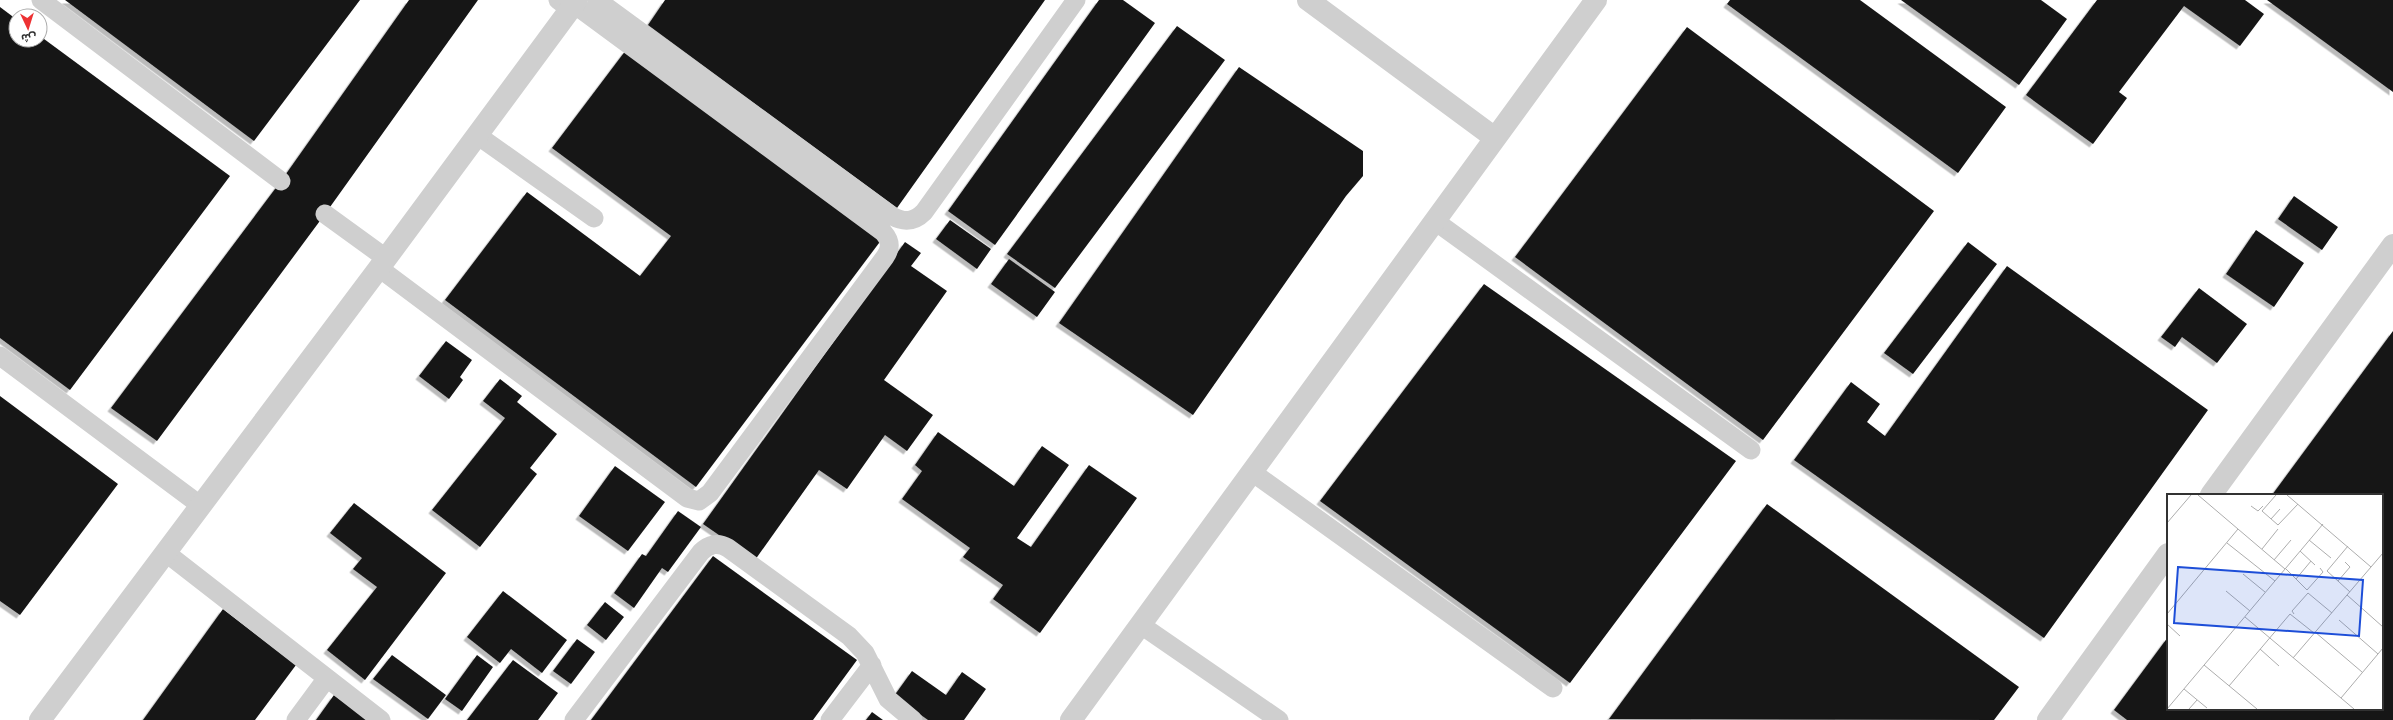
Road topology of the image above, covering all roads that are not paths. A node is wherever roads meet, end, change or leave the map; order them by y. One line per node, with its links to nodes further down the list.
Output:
1 (41, 0): 9 (lane)
2 (597, 0): 3 (lane)
3 (1076, 0)
4 (1308, 0): 8 (street)
5 (1596, 0): 8 (street)
6 (570, 3): 7 (street); 14 (lane)
7 (477, 136): 11 (lane); 14 (street)
8 (1495, 138): 12 (street)
9 (280, 181)
10 (325, 214): 14 (lane)
11 (594, 218)
12 (1435, 221): 16 (lane); 17 (street)
13 (2393, 245): 18 (street)
14 (383, 264): 19 (street)
15 (0, 356): 19 (lane)
16 (1752, 450)
17 (1252, 472): 22 (street); 25 (lane)
18 (2212, 494)
19 (200, 505): 20 (street)
20 (165, 552): 24 (lane); 26 (street)
21 (2167, 555): 34 (street)
22 (1141, 625): 32 (street); 33 (lane)
23 (872, 665): 29 (lane); 30 (lane); 31 (lane)
24 (327, 678): 27 (lane); 28 (lane)
25 (1553, 688)
26 (40, 720)
27 (296, 720)
28 (382, 720)
29 (574, 720)
30 (830, 720)
31 (913, 720)
32 (1071, 720)
33 (1279, 720)
34 (2048, 720)

